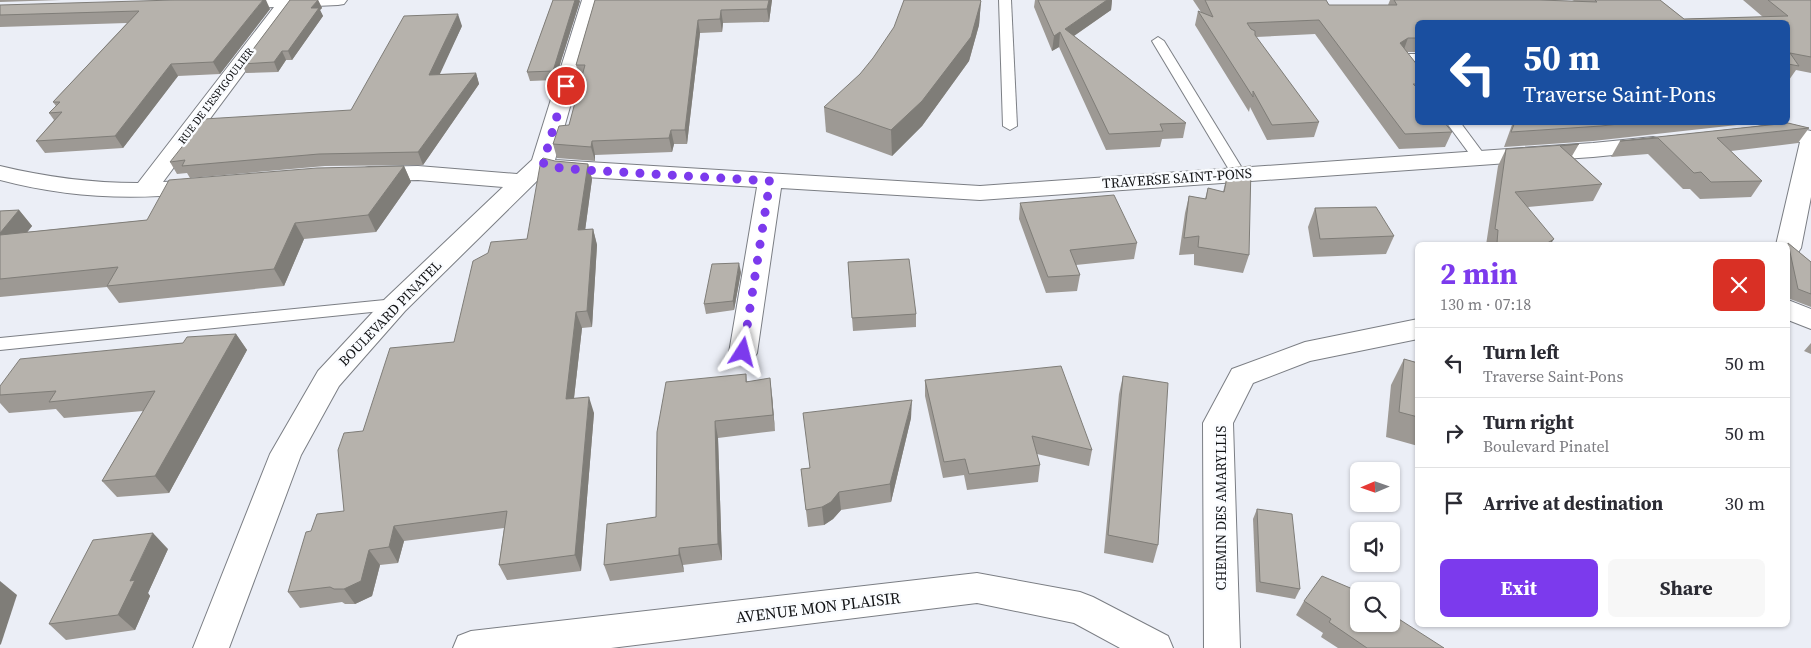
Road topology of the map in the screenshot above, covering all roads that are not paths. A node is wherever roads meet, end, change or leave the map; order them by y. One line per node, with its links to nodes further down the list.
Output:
1 (338, 0): 4 (street)
2 (591, 0): 16 (street)
3 (1005, 0): 11 (lane)
4 (288, 1): 5 (street); 23 (street, RUE DE L'ESPIGOULIER)
5 (208, 4)
6 (1158, 41): 18 (lane)
7 (1415, 58): 8 (lane)
8 (1415, 73)
9 (1811, 122): 13 (street)
10 (1454, 125): 15 (lane)
11 (1010, 126)
12 (1748, 134): 13 (street)
13 (1811, 139): 24 (street)
14 (1670, 142): 15 (street, TRAVERSE SAINT-PONS)
15 (1479, 157): 18 (street, TRAVERSE SAINT-PONS)
16 (543, 163): 20 (street, BOULEVARD PINATEL); 21 (street, TRAVERSE SAINT-PONS)
17 (0, 172): 23 (street)
18 (1238, 173): 21 (street, TRAVERSE SAINT-PONS)
19 (344, 174): 20 (street)
20 (522, 181): 25 (street, BOULEVARD PINATEL)
21 (770, 181): 30 (street)
22 (221, 185): 23 (street)
23 (144, 191)
24 (1789, 242)
25 (395, 305): 29 (lane); 31 (street, BOULEVARD PINATEL)
26 (1790, 310): 27 (street)
27 (1811, 320)
28 (1415, 330): 34 (street, CHEMIN DES AMARYLLIS)
29 (0, 344)
30 (743, 352)
31 (211, 648)
32 (471, 648): 33 (street, AVENUE MON PLAISIR)
33 (1155, 648)
34 (1222, 648)

